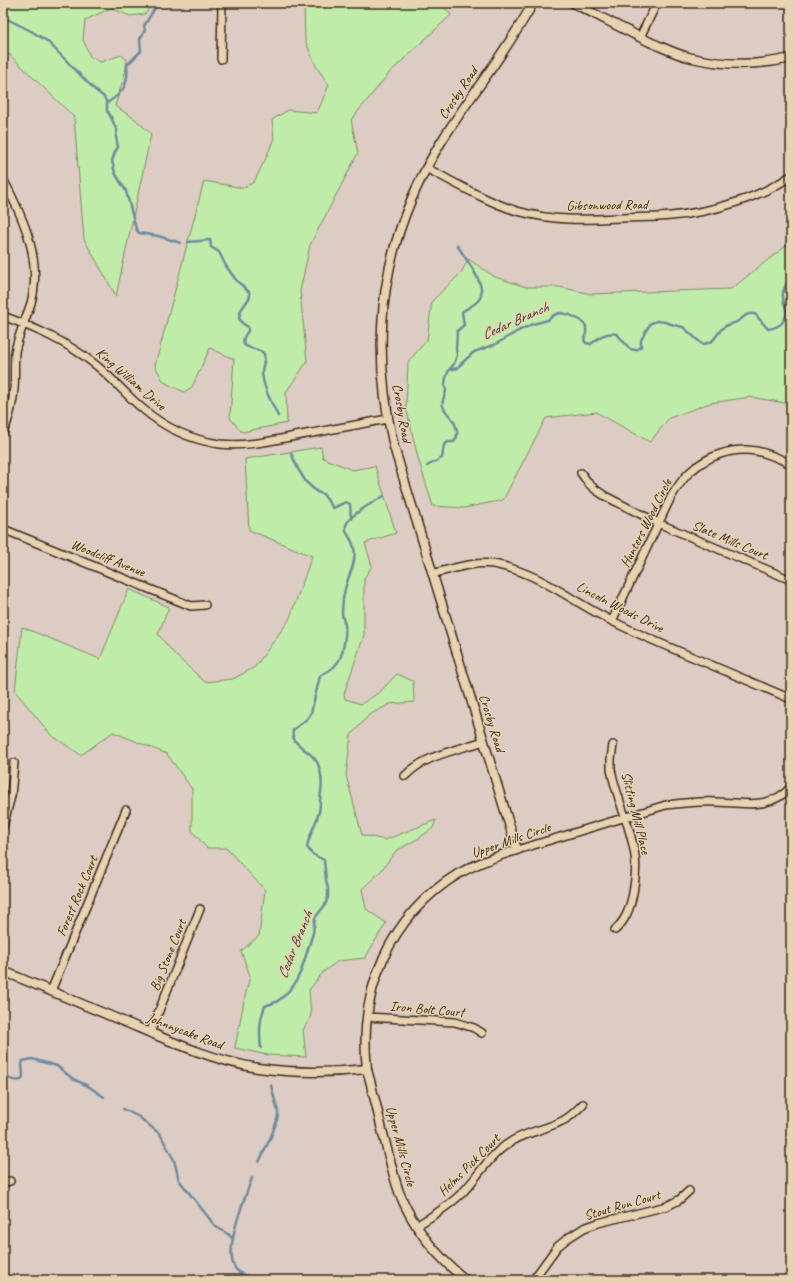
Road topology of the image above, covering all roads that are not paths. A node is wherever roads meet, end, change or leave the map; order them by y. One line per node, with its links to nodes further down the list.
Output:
1 (222, 3): 7 (street)
2 (533, 3): 8 (street, Crosby Road)
3 (573, 3): 5 (street)
4 (657, 3): 5 (street)
5 (640, 37): 6 (street)
6 (791, 58)
7 (221, 59)
8 (426, 168): 9 (street, Gibsonwood Road); 13 (street, Crosby Road)
9 (791, 176)
10 (3, 178): 12 (street)
11 (3, 316): 12 (street, King William Drive)
12 (24, 324): 13 (street, King William Drive); 14 (street)
13 (388, 419): 19 (street, Crosby Road)
14 (3, 433)
15 (791, 464): 17 (street, Hunters Wood Circle)
16 (581, 473): 17 (street, Slate Mills Court)
17 (658, 523): 20 (street, Slate Mills Court); 22 (street, Hunters Wood Circle)
18 (3, 529): 21 (street, Woodcliff Avenue)
19 (432, 574): 22 (street, Lincoln Woods Drive); 24 (street, Crosby Road)
20 (791, 580)
21 (205, 605)
22 (612, 621): 23 (street, Lincoln Woods Drive)
23 (791, 699)
24 (484, 741): 27 (street); 32 (street, Crosby Road)
25 (613, 745): 30 (street, Slitting Mill Place)
26 (14, 763): 31 (street)
27 (405, 776)
28 (791, 787): 30 (street, Upper Mills Circle)
29 (126, 810): 36 (street, Forest Rock Court)
30 (625, 817): 32 (street, Upper Mills Circle); 34 (street, Slitting Mill Place)
31 (3, 826)
32 (517, 850): 37 (street, Upper Mills Circle)
33 (200, 909): 38 (street, Big Stone Court)
34 (615, 930)
35 (3, 971): 36 (street, Johnnycake Road)
36 (51, 991): 38 (street, Johnnycake Road)
37 (367, 1017): 39 (street, Iron Bolt Court); 40 (street, Upper Mills Circle)
38 (150, 1033): 40 (street, Johnnycake Road)
39 (482, 1034)
40 (367, 1069): 43 (street, Upper Mills Circle)
41 (583, 1104): 43 (street, Helms Pick Court)
42 (689, 1191): 45 (street, Stout Run Court)
43 (416, 1226): 44 (street, Upper Mills Circle)
44 (466, 1280)
45 (533, 1280)

